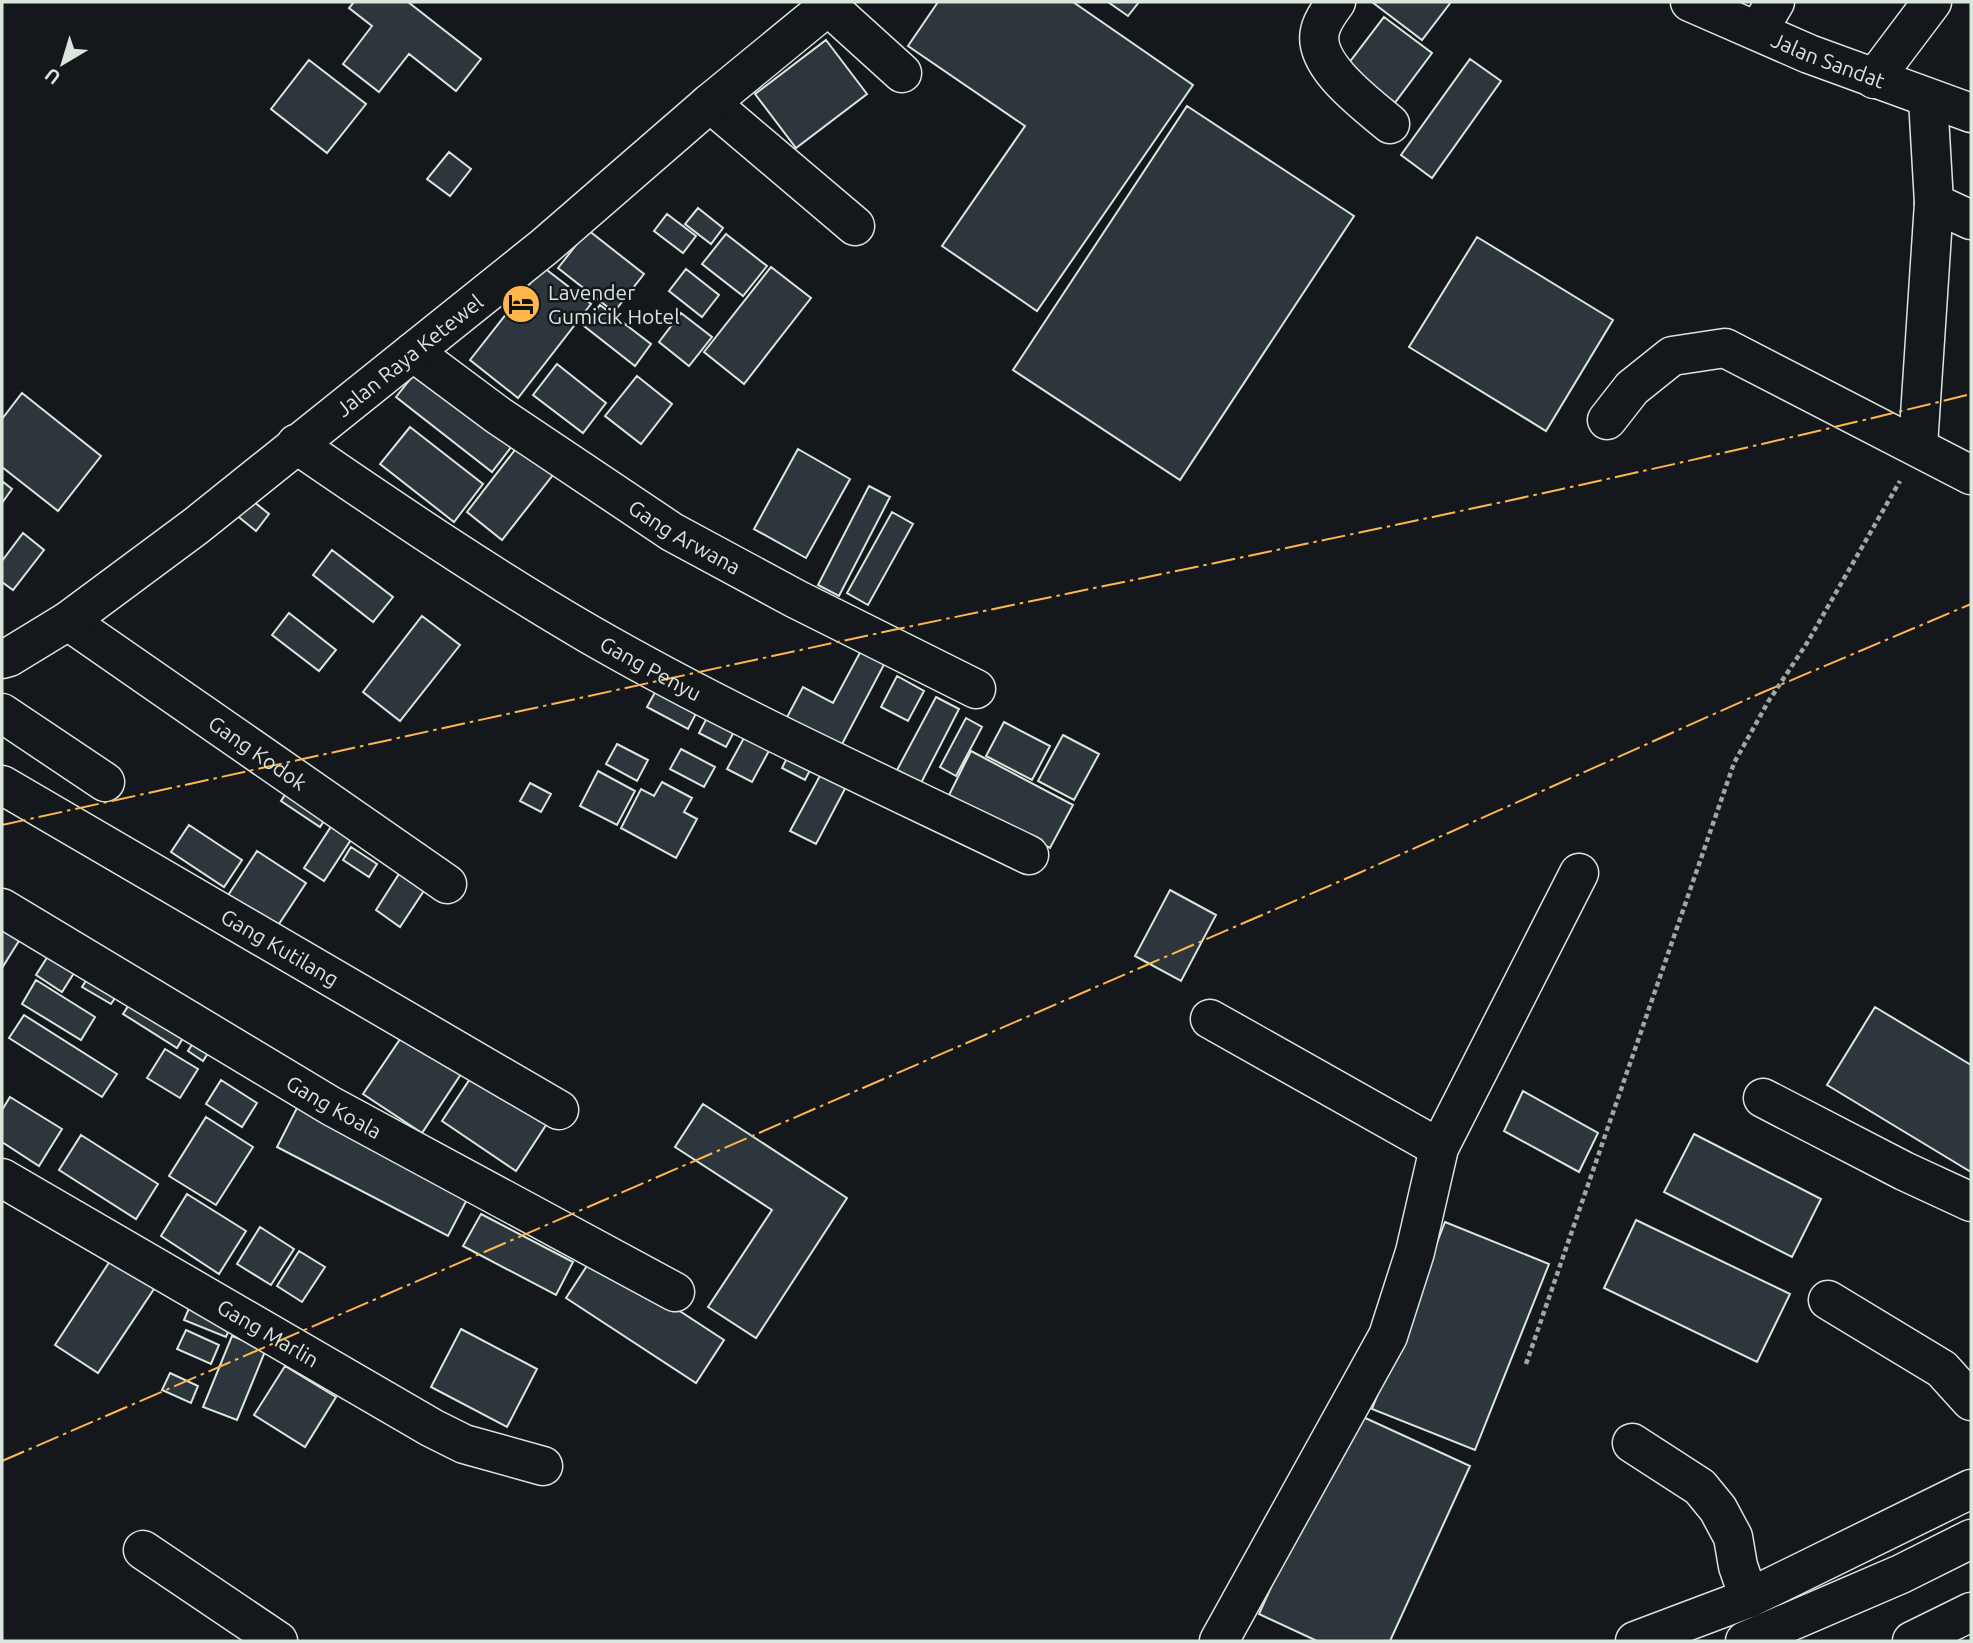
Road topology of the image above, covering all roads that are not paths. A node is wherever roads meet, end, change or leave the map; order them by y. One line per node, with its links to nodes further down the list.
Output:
1 (1336, 2): 11 (main road)
2 (1690, 2): 5 (main road, Jalan Sandat)
3 (1932, 2): 7 (main road)
4 (831, 3): 6 (main road); 9 (main road, Jalan Raya Ketewel)
5 (1767, 17): 7 (main road, Jalan Sandat)
6 (902, 73)
7 (1874, 79): 8 (main road, Jalan Sandat)
8 (1928, 99): 10 (main road, Jalan Sandat); 12 (main road)
9 (710, 103): 14 (main road); 15 (main road, Jalan Raya Ketewel)
10 (1971, 113)
11 (1390, 124)
12 (1934, 203): 13 (main road); 18 (main road)
13 (1971, 220)
14 (855, 226)
15 (413, 352): 17 (main road, Jalan Raya Ketewel); 22 (main road, Gang Arwana)
16 (1607, 420): 18 (main road)
17 (296, 444): 20 (main road, Jalan Raya Ketewel); 26 (main road, Gang Penyu)
18 (1918, 446): 19 (main road)
19 (1971, 475)
20 (68, 621): 21 (main road, Jalan Raya Ketewel); 28 (main road, Gang Kodok)
21 (2, 659)
22 (976, 690)
23 (2, 713): 24 (main road)
24 (105, 782)
25 (2, 785): 32 (main road, Gang Kutilang)
26 (1029, 855)
27 (1579, 873): 33 (main road)
28 (447, 884)
29 (2, 908): 36 (main road, Gang Koala)
30 (1210, 1018): 33 (main road)
31 (1763, 1098): 35 (main road)
32 (559, 1110)
33 (1440, 1148): 47 (main road)
34 (2, 1178): 40 (main road, Gang Marlin)
35 (1971, 1202)
36 (675, 1292)
37 (1828, 1300): 38 (main road)
38 (1971, 1401)
39 (1632, 1443): 44 (main road)
40 (543, 1466)
41 (1971, 1489): 44 (main road)
42 (1971, 1539): 49 (main road)
43 (143, 1550): 46 (main road)
44 (1749, 1598): 48 (main road)
45 (1971, 1612): 50 (main road)
46 (278, 1641)
47 (1219, 1641)
48 (1635, 1641)
49 (1745, 1641)
50 (1912, 1641)

